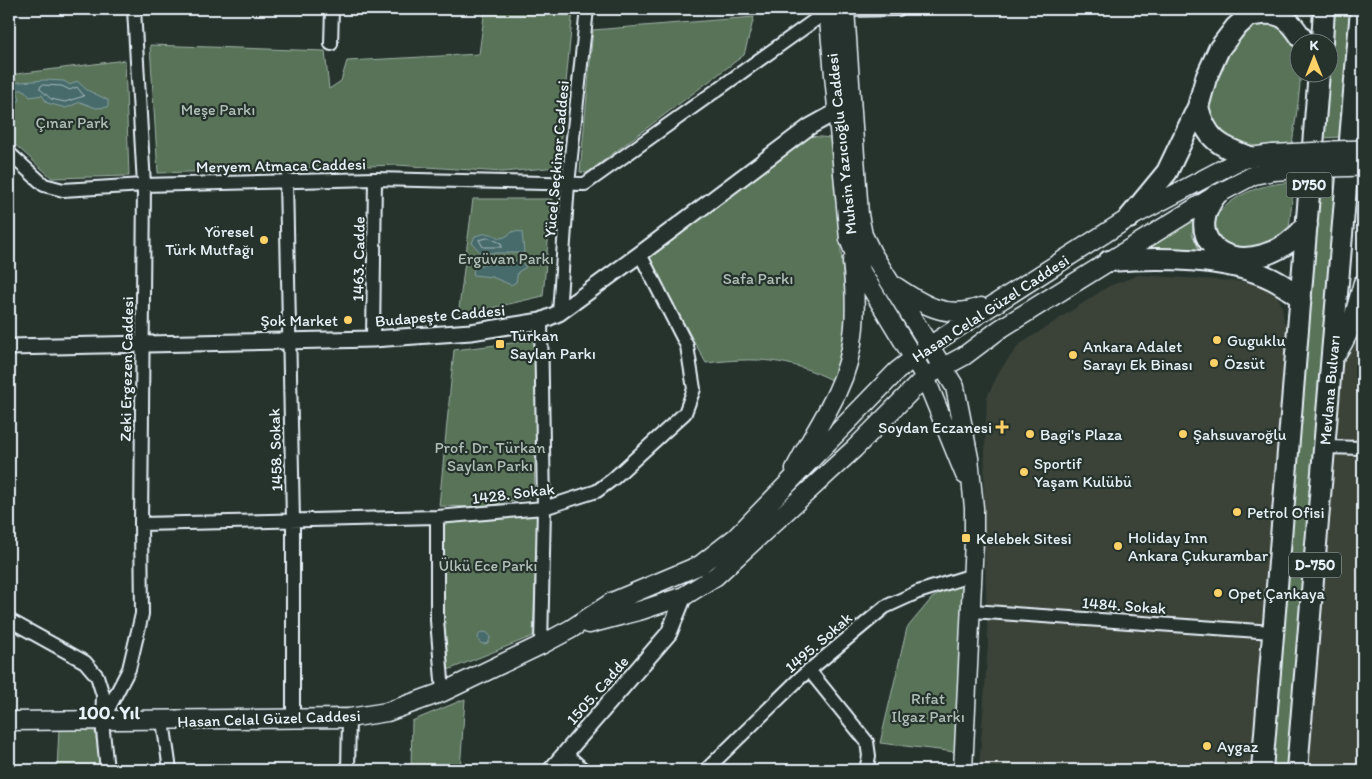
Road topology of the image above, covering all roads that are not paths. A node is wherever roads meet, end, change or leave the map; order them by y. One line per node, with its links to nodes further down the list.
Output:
1 (134, 9): 24 (street, Zeki Ergezen Caddesi)
2 (332, 9): 11 (street)
3 (587, 9): 23 (street, Yücel Seçkiner Caddesi)
4 (837, 9): 5 (street); 14 (main road, Muhsin Yazıcıoğlu Caddesi); 23 (street, Meryem Atmaca Caddesi); 31 (main road, Muhsin Yazıcıoğlu Caddesi)
5 (898, 9)
6 (1324, 9): 10 (highway)
7 (1361, 9): 43 (highway, Mevlana Bulvarı / D-750)
8 (1251, 13): 9 (highway); 13 (highway)
9 (1297, 32)
10 (1323, 32)
11 (331, 44)
12 (1318, 82): 27 (highway, D750)
13 (1198, 107): 17 (highway); 26 (highway)
14 (836, 112): 28 (main road, Muhsin Yazıcıoğlu Caddesi); 29 (street, Budapeşte Caddesi)
15 (1363, 150): 18 (main road, bridge)
16 (9, 153): 24 (street, Meryem Atmaca Caddesi)
17 (1250, 157): 19 (main road, Hasan Celal Güzel Caddesi); 26 (main road, Hasan Celal Güzel Caddesi)
18 (1332, 159): 19 (main road, Hasan Celal Güzel Caddesi, bridge); 20 (main road, bridge)
19 (1273, 162): 25 (main road, Hasan Celal Güzel Caddesi)
20 (1363, 166)
21 (375, 179): 22 (street, Meryem Atmaca Caddesi); 23 (street, Meryem Atmaca Caddesi); 38 (street, 1463. Cadde)
22 (286, 180): 24 (street, Meryem Atmaca Caddesi); 37 (street, 1458. Sokak)
23 (568, 184): 35 (street, Yücel Seçkiner Caddesi)
24 (144, 185): 39 (street, Zeki Ergezen Caddesi)
25 (1216, 195): 27 (highway); 30 (main road, Hasan Celal Güzel Caddesi)
26 (1129, 218): 34 (main road, Hasan Celal Güzel Caddesi)
27 (1307, 225): 33 (highway, D750)
28 (849, 238): 42 (main road, Muhsin Yazıcıoğlu Caddesi); 48 (main road)
29 (640, 254): 35 (street, Budapeşte Caddesi); 50 (street, 1428. Sokak)
30 (1110, 261): 33 (highway); 44 (main road, Hasan Celal Güzel Caddesi)
31 (890, 283): 34 (main road); 40 (main road, Muhsin Yazıcıoğlu Caddesi)
32 (1363, 284): 43 (main road)
33 (1301, 298): 62 (highway, D750)
34 (998, 301): 40 (main road, Hasan Celal Güzel Caddesi)
35 (559, 312): 36 (street, Budapeşte Caddesi)
36 (541, 320): 38 (street, Budapeşte Caddesi); 50 (street)
37 (288, 339): 38 (street, Budapeşte Caddesi); 39 (street, Budapeşte Caddesi); 52 (street, 1458. Sokak)
38 (373, 339)
39 (142, 344): 41 (street, Budapeşte Caddesi); 53 (street, Zeki Ergezen Caddesi)
40 (929, 346): 42 (main road, Hasan Celal Güzel Caddesi); 44 (main road, Muhsin Yazıcıoğlu Caddesi)
41 (9, 347)
42 (913, 359): 45 (main road, Muhsin Yazıcıoğlu Caddesi); 48 (main road, Hasan Celal Güzel Caddesi)
43 (1332, 359): 46 (highway, Mevlana Bulvarı / D-750)
44 (944, 367): 45 (main road, Hasan Celal Güzel Caddesi); 49 (main road, Muhsin Yazıcıoğlu Caddesi)
45 (925, 377): 49 (main road, Muhsin Yazıcıoğlu Caddesi); 57 (main road, Hasan Celal Güzel Caddesi)
46 (1325, 447): 47 (street); 82 (highway, Mevlana Bulvarı / D-750)
47 (1363, 448)
48 (785, 487): 55 (main road, Hasan Celal Güzel Caddesi)
49 (972, 491): 54 (main road, Muhsin Yazıcıoğlu Caddesi)
50 (544, 508): 51 (street, 1428. Sokak); 64 (street)
51 (436, 517): 52 (street, 1428. Sokak); 66 (street)
52 (293, 520): 53 (street, 1428. Sokak); 68 (street, 1458. Sokak)
53 (141, 524): 70 (street, Zeki Ergezen Caddesi)
54 (973, 575): 59 (main road, Muhsin Yazıcıoğlu Caddesi); 65 (street, 1495. Sokak)
55 (672, 576): 56 (main road, Hasan Celal Güzel Caddesi); 57 (main road)
56 (651, 585): 58 (main road); 61 (main road, Hasan Celal Güzel Caddesi)
57 (684, 596): 58 (main road, Hasan Celal Güzel Caddesi); 63 (street, 1505. Cadde)
58 (658, 605): 61 (main road, Hasan Celal Güzel Caddesi); 63 (street)
59 (972, 611): 62 (street, 1484. Sokak); 80 (main road, Muhsin Yazıcıoğlu Caddesi)
60 (9, 620): 70 (street)
61 (571, 629): 64 (main road, Hasan Celal Güzel Caddesi)
62 (1273, 632): 81 (highway, D750)
63 (670, 633): 72 (street, 1505. Cadde)
64 (541, 646): 66 (main road, Hasan Celal Güzel Caddesi)
65 (809, 670): 73 (street, 1495. Sokak); 79 (street)
66 (443, 692): 67 (main road, Hasan Celal Güzel Caddesi)
67 (349, 718): 68 (main road, Hasan Celal Güzel Caddesi); 76 (street)
68 (293, 719): 71 (main road, Hasan Celal Güzel Caddesi)
69 (9, 721): 70 (main road, Hasan Celal Güzel Caddesi)
70 (102, 721): 71 (main road, Hasan Celal Güzel Caddesi); 74 (street)
71 (163, 721): 75 (street)
72 (566, 754): 77 (street, 1505. Cadde); 78 (street)
73 (710, 769)
74 (107, 770)
75 (170, 770)
76 (348, 770)
77 (551, 770)
78 (584, 770)
79 (866, 770)
80 (963, 770)
81 (1262, 770)
82 (1297, 770)

